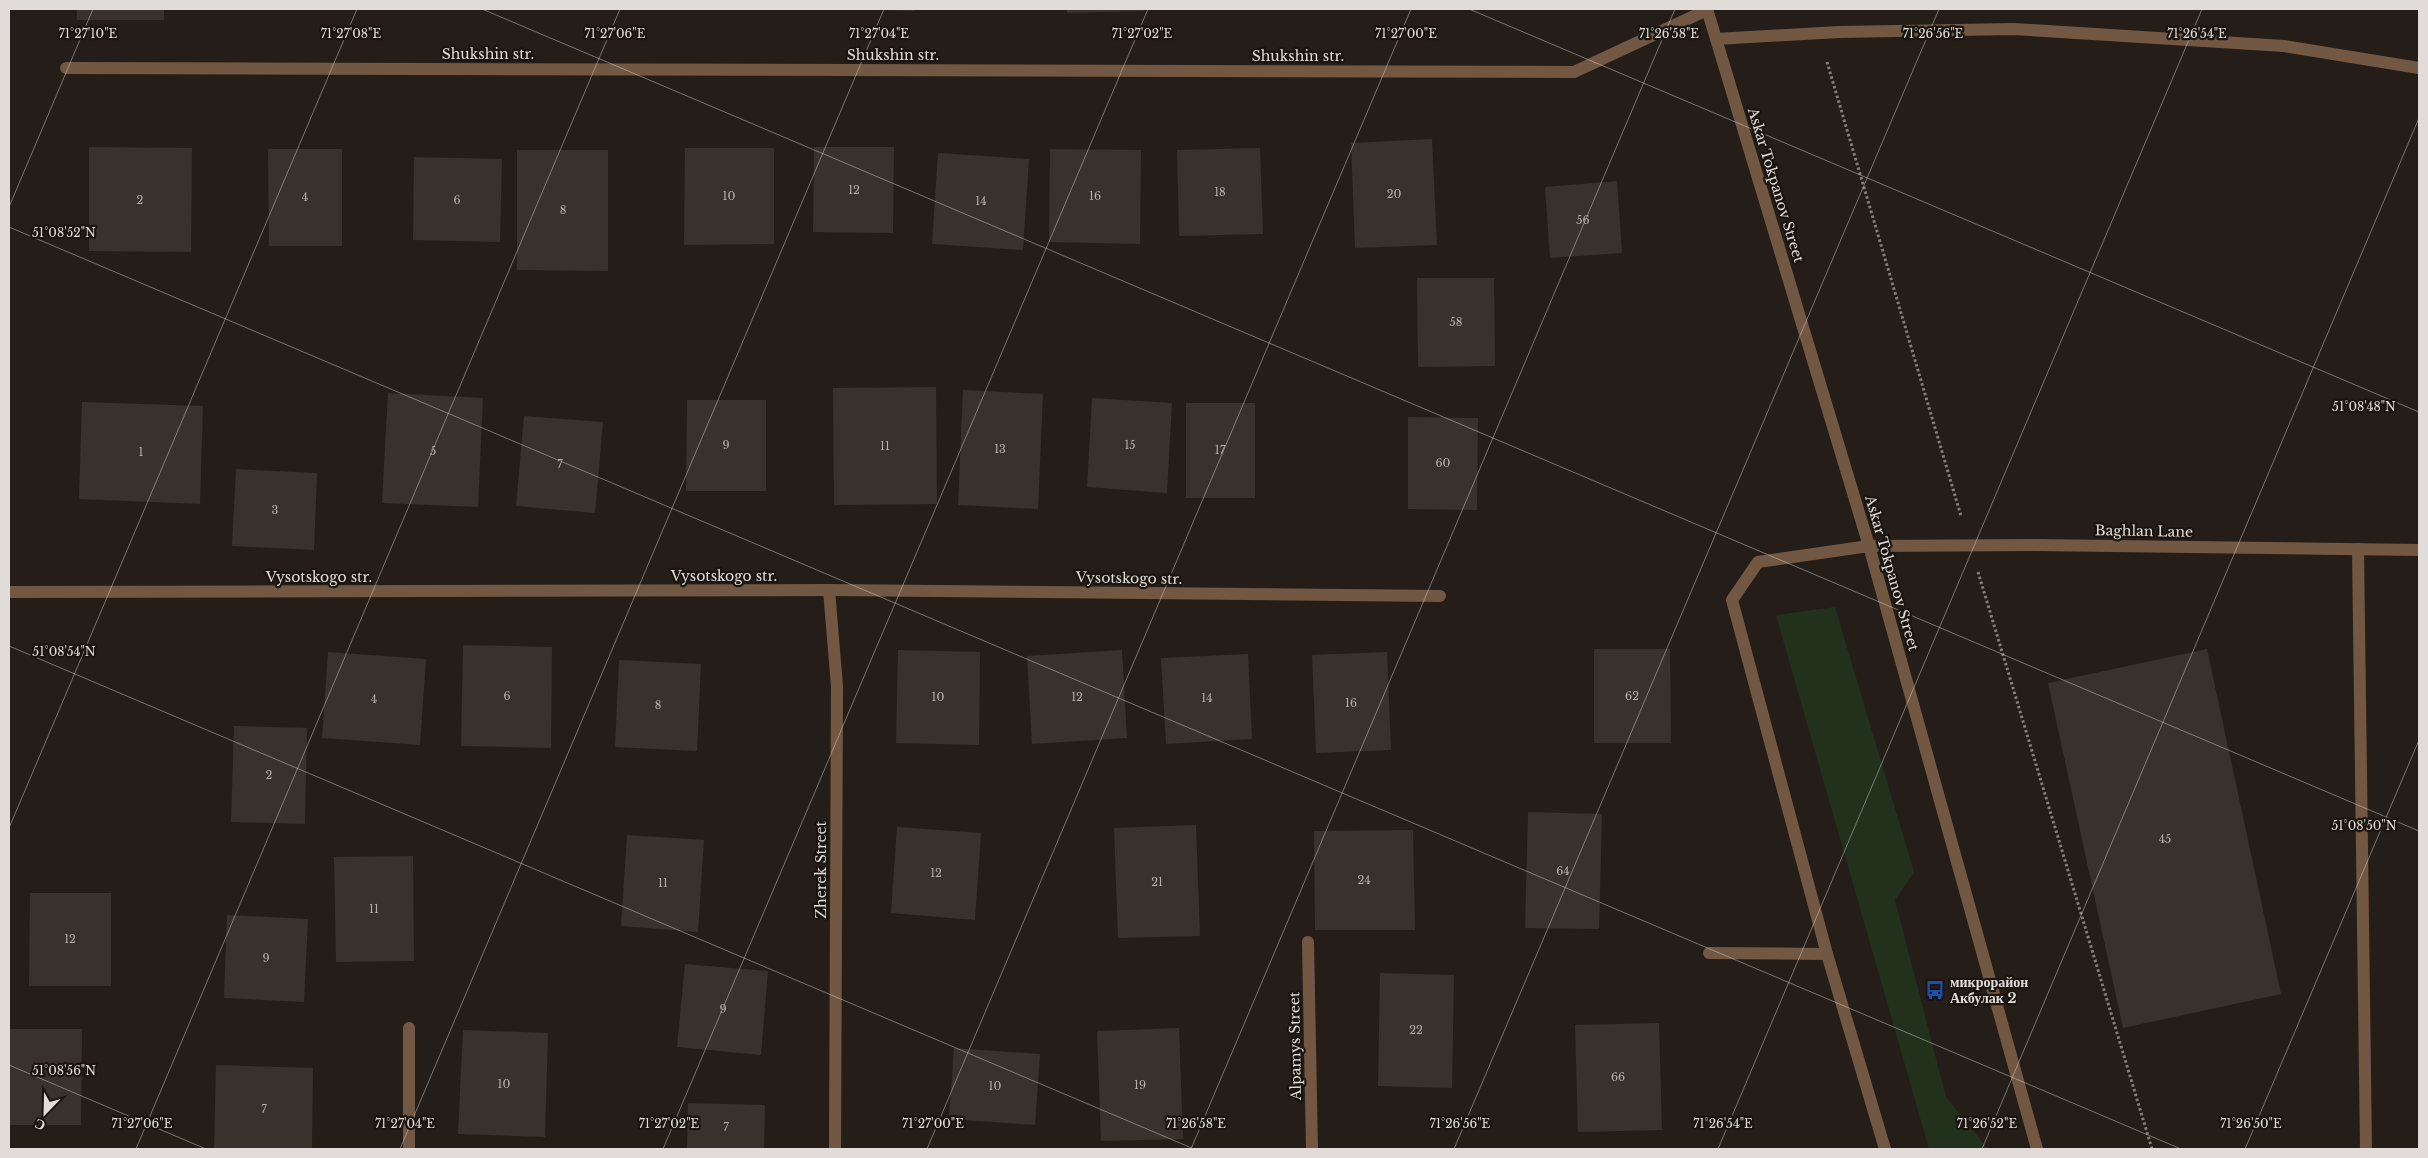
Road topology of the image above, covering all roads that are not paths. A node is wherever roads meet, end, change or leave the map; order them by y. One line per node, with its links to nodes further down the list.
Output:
1 (1707, 10): 2 (street, Askar Tokpanov Street); 3 (street, Shukshin str.)
2 (1716, 39): 4 (street); 5 (street, Askar Tokpanov Street)
3 (66, 68)
4 (2419, 68)
5 (1869, 546): 6 (street, Baghlan Lane); 13 (street, Baghlan Lane); 19 (street, Askar Tokpanov Street)
6 (2358, 549): 7 (street, Baghlan Lane); 20 (street)
7 (2419, 550)
8 (829, 590): 9 (street, Vysotskogo str.); 10 (street, Vysotskogo str.); 16 (street, Zherek Street)
9 (9, 592)
10 (1440, 596)
11 (1308, 942): 17 (street, Alpamys Street)
12 (1710, 953): 13 (street)
13 (1827, 954): 18 (street, Baghlan Lane)
14 (409, 1028): 15 (street)
15 (409, 1149)
16 (835, 1149)
17 (1312, 1149)
18 (1886, 1149)
19 (2037, 1149)
20 (2366, 1149)

